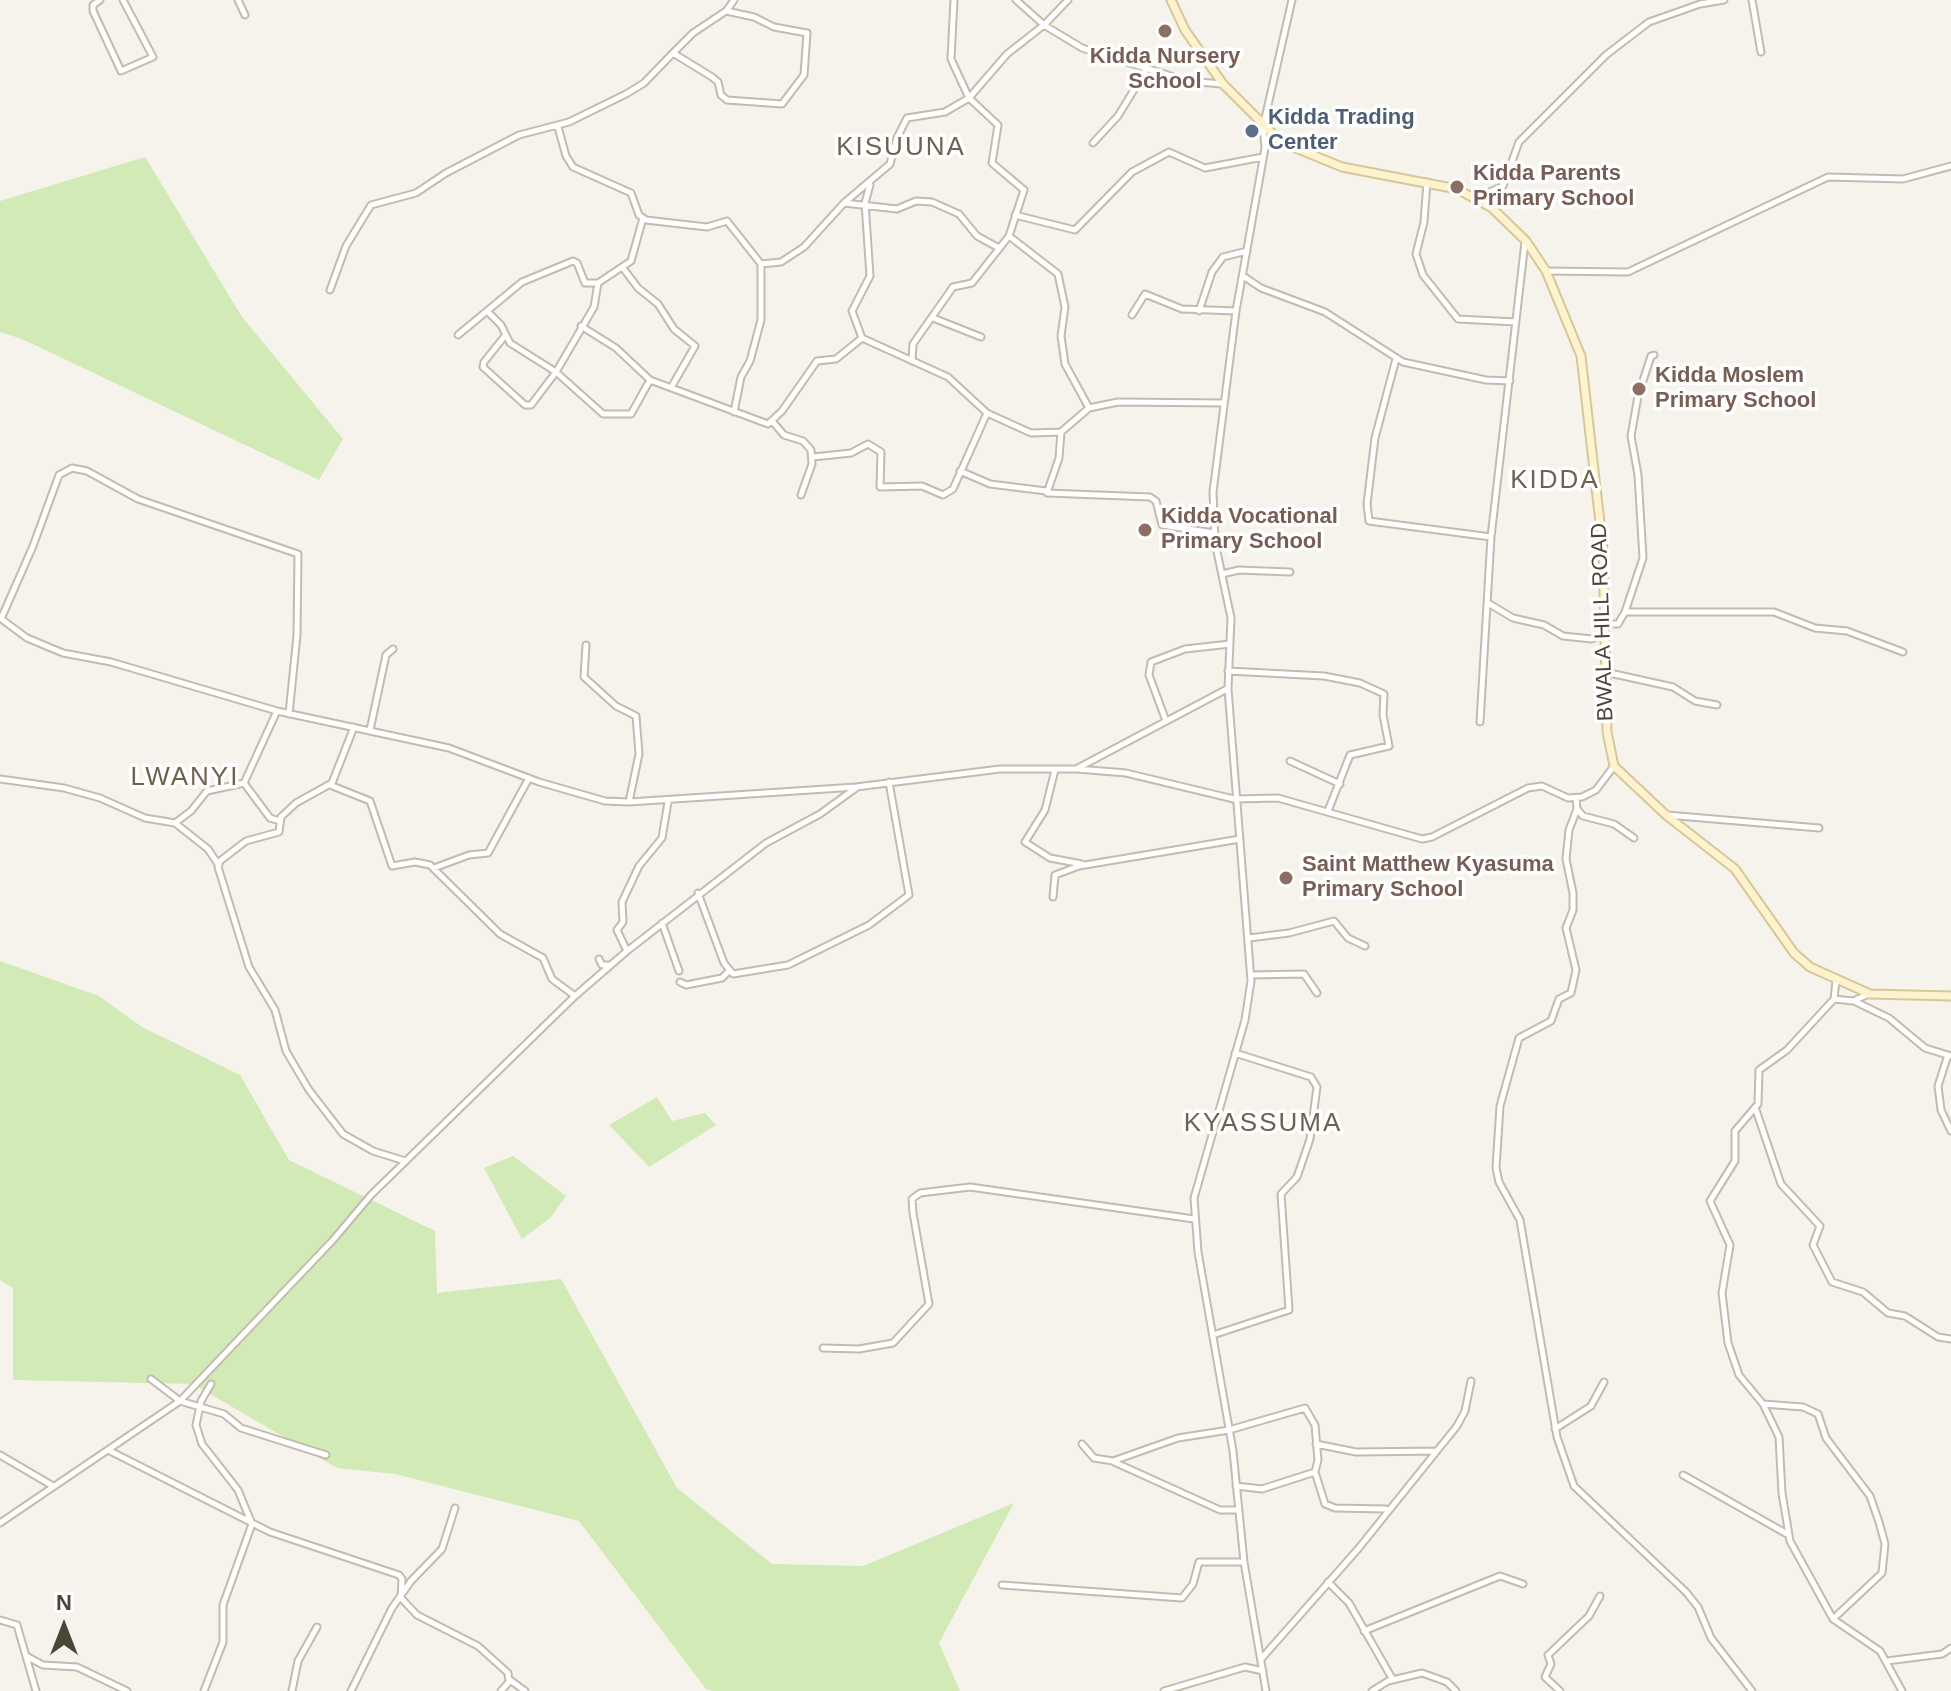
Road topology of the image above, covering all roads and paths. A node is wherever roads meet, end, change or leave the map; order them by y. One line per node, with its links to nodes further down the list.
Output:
1 (100, 0): 2 (street)
2 (123, 0)
3 (238, 0): 13 (street)
4 (734, 0): 12 (street)
5 (954, 0): 19 (street)
6 (1016, 0): 14 (street)
7 (1068, 0): 14 (street)
8 (1171, 0): 18 (street, BWALA HILL ROAD)
9 (1292, 0): 21 (street)
10 (1724, 0): 27 (street)
11 (1752, 0): 15 (street)
12 (726, 11): 16 (street); 16 (street)
13 (245, 15)
14 (1044, 25): 17 (street); 19 (street)
15 (1761, 52)
16 (673, 53): 20 (street)
17 (1146, 70): 18 (street); 22 (street)
18 (1223, 84): 21 (street, BWALA HILL ROAD)
19 (969, 98): 26 (street); 30 (street)
20 (558, 127): 31 (street); 41 (street)
21 (1263, 127): 23 (street); 25 (street, BWALA HILL ROAD)
22 (1093, 143)
23 (1263, 157): 30 (street); 35 (street)
24 (1951, 166): 38 (street)
25 (1427, 181): 27 (street, BWALA HILL ROAD); 47 (street)
26 (870, 185): 28 (street); 29 (street)
27 (1476, 198): 33 (street, BWALA HILL ROAD)
28 (844, 203): 29 (street); 36 (street)
29 (865, 203): 34 (street); 52 (street)
30 (1015, 215): 32 (street)
31 (643, 218): 36 (street); 37 (street)
32 (1009, 236): 34 (street); 61 (street)
33 (1526, 241): 38 (street, BWALA HILL ROAD); 47 (street)
34 (999, 248): 46 (street)
35 (1247, 251): 39 (street); 43 (street)
36 (761, 264): 62 (street)
37 (623, 268): 40 (street); 59 (street)
38 (1546, 271): 77 (street, BWALA HILL ROAD)
39 (1243, 275): 44 (street); 54 (street)
40 (598, 283): 42 (street); 48 (street)
41 (330, 290)
42 (487, 311): 49 (street); 50 (street)
43 (1199, 311): 44 (street); 45 (street)
44 (1236, 311): 60 (street)
45 (1132, 315)
46 (933, 318): 51 (street); 55 (street)
47 (1516, 322): 58 (street)
48 (581, 326): 56 (street); 57 (street)
49 (458, 335)
50 (504, 337): 56 (street); 56 (street)
51 (981, 337)
52 (862, 338): 55 (street); 64 (street)
53 (1654, 355): 75 (street)
54 (1396, 359): 58 (street); 71 (street)
55 (912, 361): 63 (street)
56 (556, 372): 57 (street)
57 (650, 380): 59 (street)
58 (1510, 381): 71 (street)
59 (672, 386): 62 (street)
60 (1224, 403): 61 (street); 70 (street)
61 (1089, 408): 65 (street)
62 (734, 412): 64 (street)
63 (987, 413): 65 (street); 67 (street)
64 (773, 422): 66 (street)
65 (1061, 432): 68 (street)
66 (813, 457): 67 (street); 69 (street)
67 (960, 471): 68 (street)
68 (1046, 491): 70 (street)
69 (801, 495)
70 (1214, 533): 73 (street)
71 (1491, 537): 74 (street)
72 (1290, 572): 73 (street)
73 (1222, 574): 78 (street)
74 (1487, 602): 77 (street); 89 (street)
75 (1625, 612): 77 (street); 81 (street)
76 (0, 619): 86 (street); 87 (street)
77 (1604, 629): 83 (street, BWALA HILL ROAD)
78 (1230, 644): 82 (street); 88 (street)
79 (586, 645): 105 (street)
80 (393, 649): 91 (street)
81 (1903, 652)
82 (1228, 671): 84 (street); 100 (street)
83 (1604, 672): 85 (street); 93 (street, BWALA HILL ROAD)
84 (1228, 689): 88 (street); 104 (street)
85 (1717, 705)
86 (277, 711): 87 (street); 99 (street)
87 (289, 714): 90 (street)
88 (1166, 721): 94 (street)
89 (1480, 722)
90 (354, 727): 91 (street); 101 (street)
91 (370, 730): 96 (street)
92 (1290, 761): 100 (street)
93 (1614, 766): 103 (street); 109 (street)
94 (1076, 769): 95 (street); 104 (street)
95 (1055, 770): 98 (street); 116 (street)
96 (529, 778): 105 (street); 117 (street)
97 (0, 779): 111 (street)
98 (889, 782): 102 (street); 126 (street)
99 (244, 783): 110 (street); 111 (street)
100 (1340, 784): 108 (street)
101 (330, 785): 110 (street); 117 (street)
102 (856, 787): 106 (street); 118 (street)
103 (1576, 798): 107 (street); 108 (street)
104 (1234, 799): 108 (street); 114 (street)
105 (629, 802): 106 (street)
106 (668, 802): 123 (street)
107 (1577, 809): 113 (street); 153 (street)
108 (1328, 811)
109 (1666, 815): 112 (street); 129 (street)
110 (280, 821): 115 (street)
111 (175, 823): 115 (street)
112 (1819, 828)
113 (1634, 838)
114 (1240, 839): 116 (street); 121 (street)
115 (218, 864): 141 (street)
116 (1085, 865): 119 (street)
117 (434, 868): 133 (street)
118 (698, 893): 120 (street); 126 (street)
119 (1053, 897)
120 (662, 923): 123 (street); 127 (street)
121 (1249, 938): 122 (street); 128 (street)
122 (1365, 946)
123 (627, 951): 125 (street)
124 (599, 959): 125 (street)
125 (611, 965): 133 (street)
126 (729, 969): 130 (street)
127 (679, 971)
128 (1251, 975): 131 (street); 137 (street)
129 (1836, 981): 132 (street); 135 (street)
130 (680, 982)
131 (1317, 993)
132 (1870, 994): 134 (street); 136 (street)
133 (575, 996): 141 (street)
134 (1951, 996)
135 (1834, 999): 136 (street); 139 (street)
136 (1853, 1001): 138 (street)
137 (1235, 1053): 142 (street); 143 (street)
138 (1949, 1055): 140 (street)
139 (1756, 1109): 144 (street); 151 (street)
140 (1951, 1131)
141 (405, 1161): 150 (street)
142 (1194, 1219): 143 (street); 145 (street)
143 (1213, 1335): 154 (street)
144 (1951, 1339)
145 (823, 1348)
146 (151, 1379): 150 (street)
147 (1471, 1381): 158 (street)
148 (1604, 1382): 153 (street)
149 (211, 1384): 152 (street)
150 (180, 1401): 152 (street); 157 (street)
151 (1763, 1404): 171 (street); 178 (street)
152 (200, 1407): 160 (street); 170 (street)
153 (1555, 1429): 201 (street)
154 (1229, 1430): 156 (street); 161 (street); 165 (street)
155 (1082, 1444): 161 (street)
156 (1316, 1444): 158 (street); 162 (street)
157 (110, 1451): 164 (street); 170 (street)
158 (1437, 1451): 167 (street)
159 (0, 1455): 164 (street)
160 (326, 1455)
161 (1113, 1461): 168 (street)
162 (1315, 1472): 165 (street); 167 (street)
163 (1683, 1475): 171 (street)
164 (53, 1486): 169 (street)
165 (1236, 1486): 168 (street)
166 (455, 1508): 177 (street)
167 (1387, 1509): 173 (street)
168 (1239, 1510): 172 (street)
169 (0, 1523)
170 (252, 1524): 177 (street); 191 (street)
171 (1788, 1535): 178 (street)
172 (1244, 1562): 175 (street); 184 (street)
173 (1328, 1582): 181 (street); 184 (street)
174 (1523, 1584): 181 (street)
175 (1002, 1585)
176 (1600, 1596): 200 (street)
177 (401, 1598): 187 (street); 193 (street)
178 (1833, 1619): 185 (street)
179 (0, 1620): 183 (street)
180 (317, 1627): 192 (street)
181 (1364, 1631): 188 (street)
182 (1951, 1648): 185 (street)
183 (26, 1656): 189 (street); 190 (street)
184 (1261, 1658): 186 (street)
185 (1887, 1661): 202 (street)
186 (1263, 1671): 196 (street); 197 (street)
187 (509, 1679): 194 (street); 195 (street)
188 (1393, 1680): 198 (street); 199 (street)
189 (36, 1691)
190 (127, 1691)
191 (204, 1691)
192 (292, 1691)
193 (351, 1691)
194 (501, 1691)
195 (525, 1691)
196 (1164, 1691)
197 (1266, 1691)
198 (1372, 1691)
199 (1456, 1691)
200 (1560, 1691)
201 (1752, 1691)
202 (1902, 1691)

